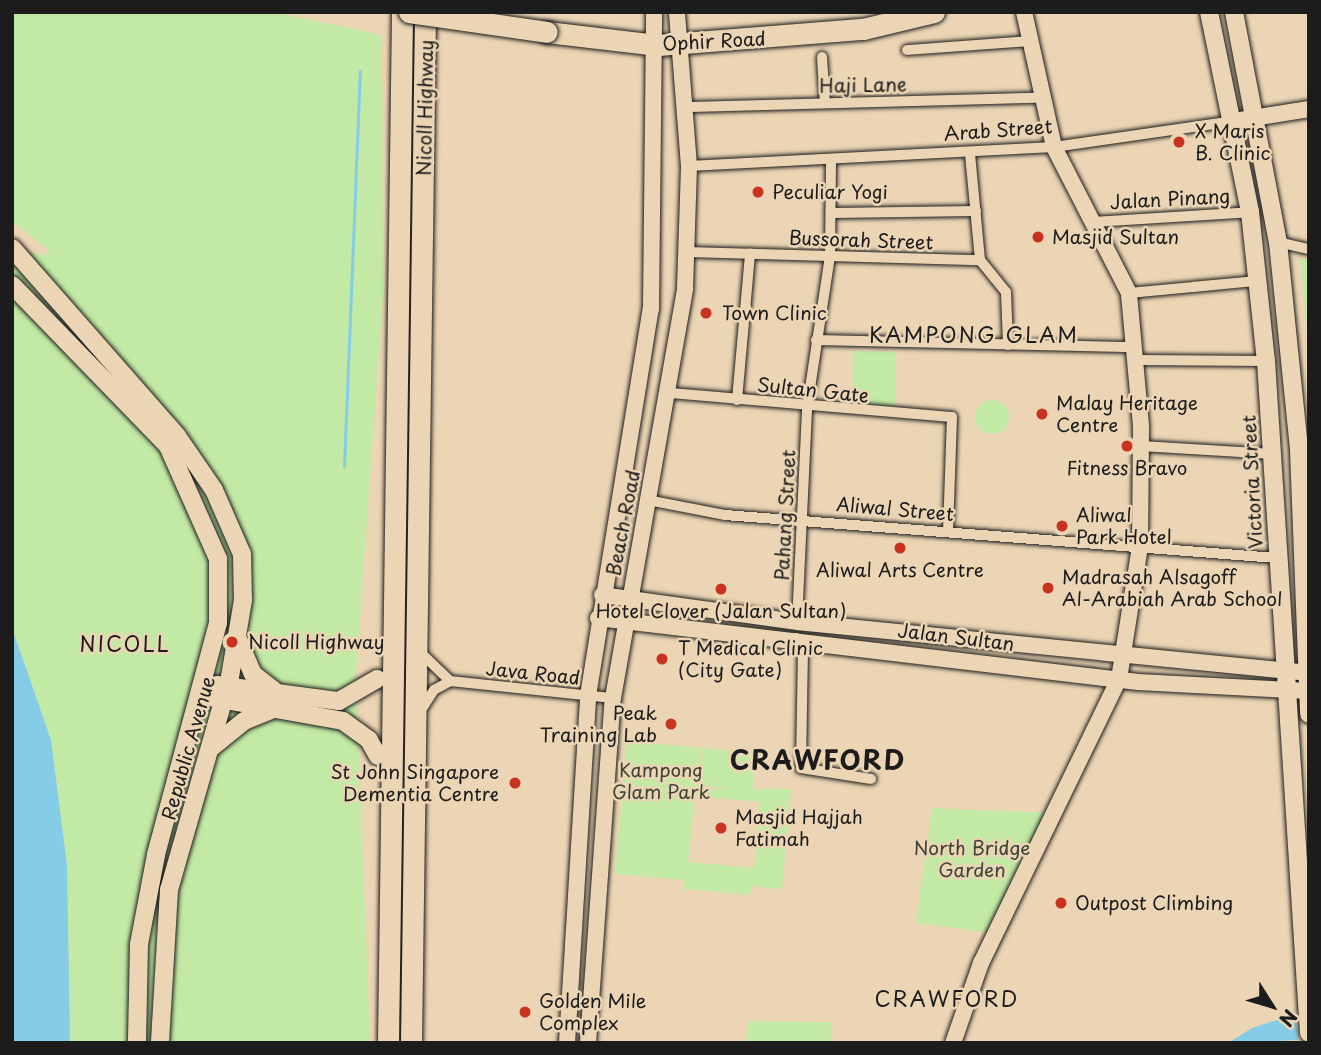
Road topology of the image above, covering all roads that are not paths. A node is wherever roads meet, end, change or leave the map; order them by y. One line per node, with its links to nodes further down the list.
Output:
1 (402, 12): 46 (highway, Nicoll Highway)
2 (409, 12): 12 (highway, Ophir Road, bridge)
3 (425, 12): 64 (highway, Nicoll Highway)
4 (654, 12): 12 (main road, Beach Road)
5 (677, 12): 11 (main road, Beach Road)
6 (934, 12): 11 (highway, Ophir Road)
7 (1024, 12): 10 (main road)
8 (1209, 12): 20 (main road, Victoria Street)
9 (1234, 12): 19 (main road)
10 (1029, 41): 13 (street); 15 (main road)
11 (681, 44): 12 (highway, Ophir Road); 17 (main road, Beach Road)
12 (658, 45): 47 (main road, Beach Road)
13 (907, 50)
14 (822, 57): 16 (street)
15 (1040, 98): 16 (street, Haji Lane); 21 (main road)
16 (825, 103): 17 (street, Haji Lane)
17 (686, 107): 24 (main road, Beach Road)
18 (1309, 109): 19 (main road, Arab Street)
19 (1256, 116): 20 (main road, Arab Street); 29 (main road)
20 (1234, 121): 21 (street, Arab Street); 26 (main road, Victoria Street)
21 (1054, 148): 22 (street, Arab Street); 28 (main road)
22 (970, 154): 23 (street, Arab Street); 25 (street)
23 (831, 162): 24 (street, Arab Street); 27 (street, Pahang Street)
24 (689, 166): 32 (main road, Beach Road)
25 (976, 211): 27 (street); 35 (street)
26 (1250, 212): 28 (street, Jalan Pinang); 36 (main road, Victoria Street)
27 (833, 213): 34 (street, Pahang Street)
28 (1093, 222): 38 (main road)
29 (1278, 242): 31 (street); 50 (main road)
30 (12, 248): 63 (main road, Republic Avenue)
31 (1309, 249)
32 (687, 252): 33 (street, Bussorah Street); 43 (main road, Beach Road)
33 (750, 254): 34 (street, Bussorah Street); 44 (street)
34 (830, 256): 35 (street, Bussorah Street); 39 (street, Pahang Street)
35 (981, 260): 40 (street)
36 (1257, 281): 38 (street); 42 (main road, Victoria Street)
37 (12, 285): 71 (main road, Republic Avenue)
38 (1129, 293): 41 (main road)
39 (816, 340): 40 (street); 45 (street, Pahang Street)
40 (1009, 345): 41 (street)
41 (1137, 354): 42 (street); 49 (main road)
42 (1266, 360): 51 (main road, Victoria Street)
43 (670, 393): 44 (street, Sultan Gate); 48 (main road, Beach Road)
44 (737, 400): 45 (street, Sultan Gate)
45 (807, 408): 54 (street, Pahang Street); 55 (street, Sultan Gate)
46 (394, 410): 67 (highway); 84 (highway, Nicoll Highway)
47 (635, 428): 48 (main road); 58 (main road, Beach Road)
48 (663, 433): 53 (main road, Beach Road)
49 (1142, 446): 51 (street); 56 (main road)
50 (1304, 452): 52 (main road)
51 (1273, 454): 57 (main road, Victoria Street)
52 (1304, 474): 66 (main road)
53 (648, 500): 54 (street, Aliwal Street); 59 (main road, Beach Road)
54 (804, 519): 55 (street, Aliwal Street); 62 (street, Pahang Street)
55 (948, 531): 56 (street, Aliwal Street)
56 (1140, 547): 57 (street, Aliwal Street); 65 (main road)
57 (1276, 558): 69 (main road, Victoria Street)
58 (602, 595): 59 (main road, Jalan Sultan); 60 (main road, Beach Road)
59 (629, 599): 61 (main road, Beach Road); 62 (main road, Jalan Sultan)
60 (598, 618): 61 (main road, Jalan Sultan); 74 (main road, Beach Road)
61 (626, 621): 62 (main road, Jalan Sultan); 75 (main road, Beach Road)
62 (803, 631): 65 (main road, Jalan Sultan); 68 (main road, Jalan Sultan); 83 (street, Pahang Street)
63 (238, 639): 73 (main road, Republic Avenue); 76 (main road)
64 (420, 652): 70 (street); 78 (highway, Nicoll Highway)
65 (1125, 656): 68 (main road); 69 (main road, Jalan Sultan)
66 (1307, 673): 69 (main road, Jalan Sultan); 72 (main road)
67 (377, 679): 76 (main road); 82 (highway)
68 (1119, 680): 69 (main road, Jalan Sultan); 92 (main road)
69 (1284, 680): 72 (main road, Jalan Sultan); 85 (main road, Victoria Street)
70 (450, 681): 74 (street, Java Road); 78 (street)
71 (202, 689): 73 (main road); 86 (main road, Republic Avenue)
72 (1308, 691): 77 (main road)
73 (226, 693): 76 (main road); 81 (main road, Republic Avenue)
74 (588, 696): 75 (street, Java Road); 79 (main road, Beach Road)
75 (612, 698): 80 (main road, Beach Road)
76 (279, 702): 81 (main road); 82 (main road)
77 (1309, 714)
78 (419, 719): 89 (highway, Nicoll Highway)
79 (585, 733): 80 (main road); 90 (main road, Beach Road)
80 (609, 736): 91 (main road, Beach Road)
81 (210, 749): 87 (main road, Republic Avenue)
82 (378, 756): 84 (highway)
83 (871, 779)
84 (390, 894): 88 (highway, Nicoll Highway)
85 (1309, 1033)
86 (137, 1043)
87 (160, 1043)
88 (388, 1043)
89 (411, 1043)
90 (567, 1043)
91 (588, 1043)
92 (953, 1043)

